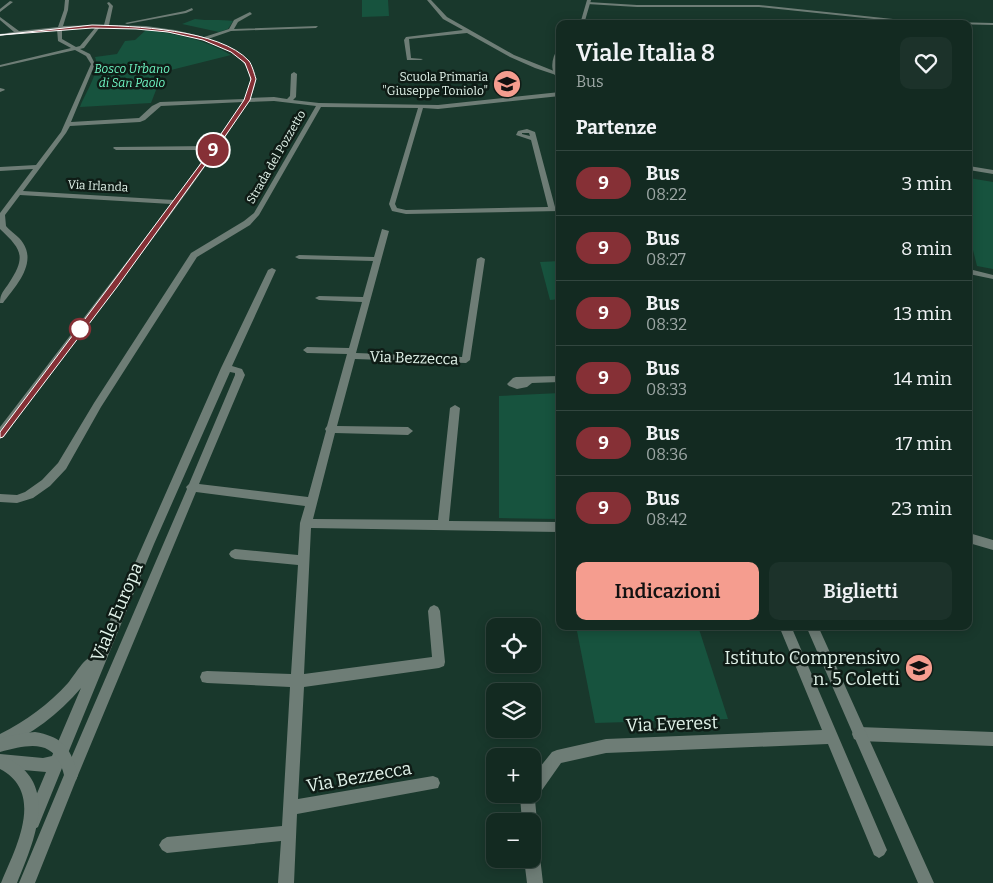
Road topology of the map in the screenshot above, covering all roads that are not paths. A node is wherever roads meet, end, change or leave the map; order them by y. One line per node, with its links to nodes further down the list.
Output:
1 (67, 0): 20 (street)
2 (429, 0): 22 (street)
3 (11, 2): 8 (street)
4 (589, 2): 6 (street); 13 (street)
5 (109, 3): 18 (street)
6 (658, 3): 14 (street)
7 (192, 9): 11 (street)
8 (0, 11)
9 (160, 11): 11 (street)
10 (250, 13): 21 (street)
11 (166, 16): 18 (street)
12 (0, 18): 23 (street)
13 (583, 20)
14 (893, 20)
15 (972, 23): 16 (street)
16 (993, 24)
17 (99, 26): 18 (street); 20 (street); 26 (street)
18 (108, 26): 25 (street)
19 (316, 27): 21 (street)
20 (60, 28): 23 (street); 26 (street)
21 (231, 30): 25 (street)
22 (469, 31): 28 (street); 30 (street)
23 (17, 32): 24 (street)
24 (0, 35)
25 (204, 39): 34 (street)
26 (75, 49): 29 (street); 37 (street)
27 (556, 56): 30 (street)
28 (420, 60)
29 (0, 66)
30 (556, 73)
31 (294, 74): 33 (street)
32 (556, 94): 36 (street, Strada del Pozzetto)
33 (289, 100): 34 (street); 35 (street)
34 (245, 102): 37 (street); 40 (street)
35 (320, 105): 36 (street, Strada del Pozzetto); 69 (street, Strada del Pozzetto)
36 (421, 108): 47 (street)
37 (68, 124): 41 (street)
38 (533, 139): 47 (street)
39 (116, 148): 40 (street)
40 (215, 148): 46 (street)
41 (38, 167): 43 (street); 45 (street)
42 (972, 168): 44 (street)
43 (0, 169)
44 (993, 172)
45 (18, 193): 46 (street, Via Irlanda); 58 (street)
46 (176, 202): 66 (street)
47 (552, 209): 48 (street)
48 (556, 209)
49 (385, 231): 51 (street, Via Bezzecca)
50 (299, 257): 51 (street)
51 (378, 259): 57 (street, Via Bezzecca)
52 (481, 259): 60 (street, Via Bezzecca)
53 (272, 270): 61 (street, Viale Europa)
54 (972, 273): 55 (street)
55 (993, 277)
56 (319, 298): 57 (street)
57 (366, 300): 60 (street, Via Bezzecca)
58 (0, 301)
59 (307, 350): 60 (street, Via Bezzecca)
60 (351, 354): 65 (street, Via Bezzecca)
61 (226, 368): 68 (street, Viale Europa); 81 (street, Viale Europa)
62 (556, 379): 63 (street)
63 (528, 380)
64 (455, 408): 72 (street)
65 (330, 429): 67 (street); 70 (street, Via Bezzecca)
66 (1, 431)
67 (408, 431)
68 (191, 488): 70 (street); 89 (street, Viale Europa)
69 (0, 498)
70 (310, 502): 71 (street, Via Bezzecca)
71 (306, 523): 72 (street); 77 (street, Via Bezzecca)
72 (443, 525): 73 (street)
73 (556, 527)
74 (972, 539): 75 (street)
75 (993, 545)
76 (235, 554): 77 (street)
77 (303, 560): 83 (street, Via Bezzecca)
78 (434, 611): 83 (street)
79 (787, 630): 85 (street)
80 (814, 630): 84 (street)
81 (103, 649): 87 (street); 90 (street, Viale Europa)
82 (207, 677): 83 (street)
83 (298, 681): 95 (street, Via Bezzecca)
84 (859, 734): 86 (street); 105 (street)
85 (831, 737): 93 (street, Via Everest); 99 (street)
86 (993, 740)
87 (0, 741)
88 (0, 745): 90 (street)
89 (83, 746): 90 (street); 92 (street, Viale Europa)
90 (62, 757): 91 (street); 92 (street); 96 (street, Viale Europa)
91 (0, 762): 96 (street)
92 (71, 776): 102 (street, Viale Europa)
93 (541, 778)
94 (433, 783): 95 (street, Via Bezzecca)
95 (290, 808): 97 (street, Via Bezzecca)
96 (31, 828): 101 (street, Viale Europa)
97 (289, 833): 98 (street); 103 (street, Via Bezzecca)
98 (167, 845)
99 (879, 850)
100 (533, 868): 104 (street)
101 (8, 883)
102 (27, 883)
103 (286, 883)
104 (535, 883)
105 (926, 883)

